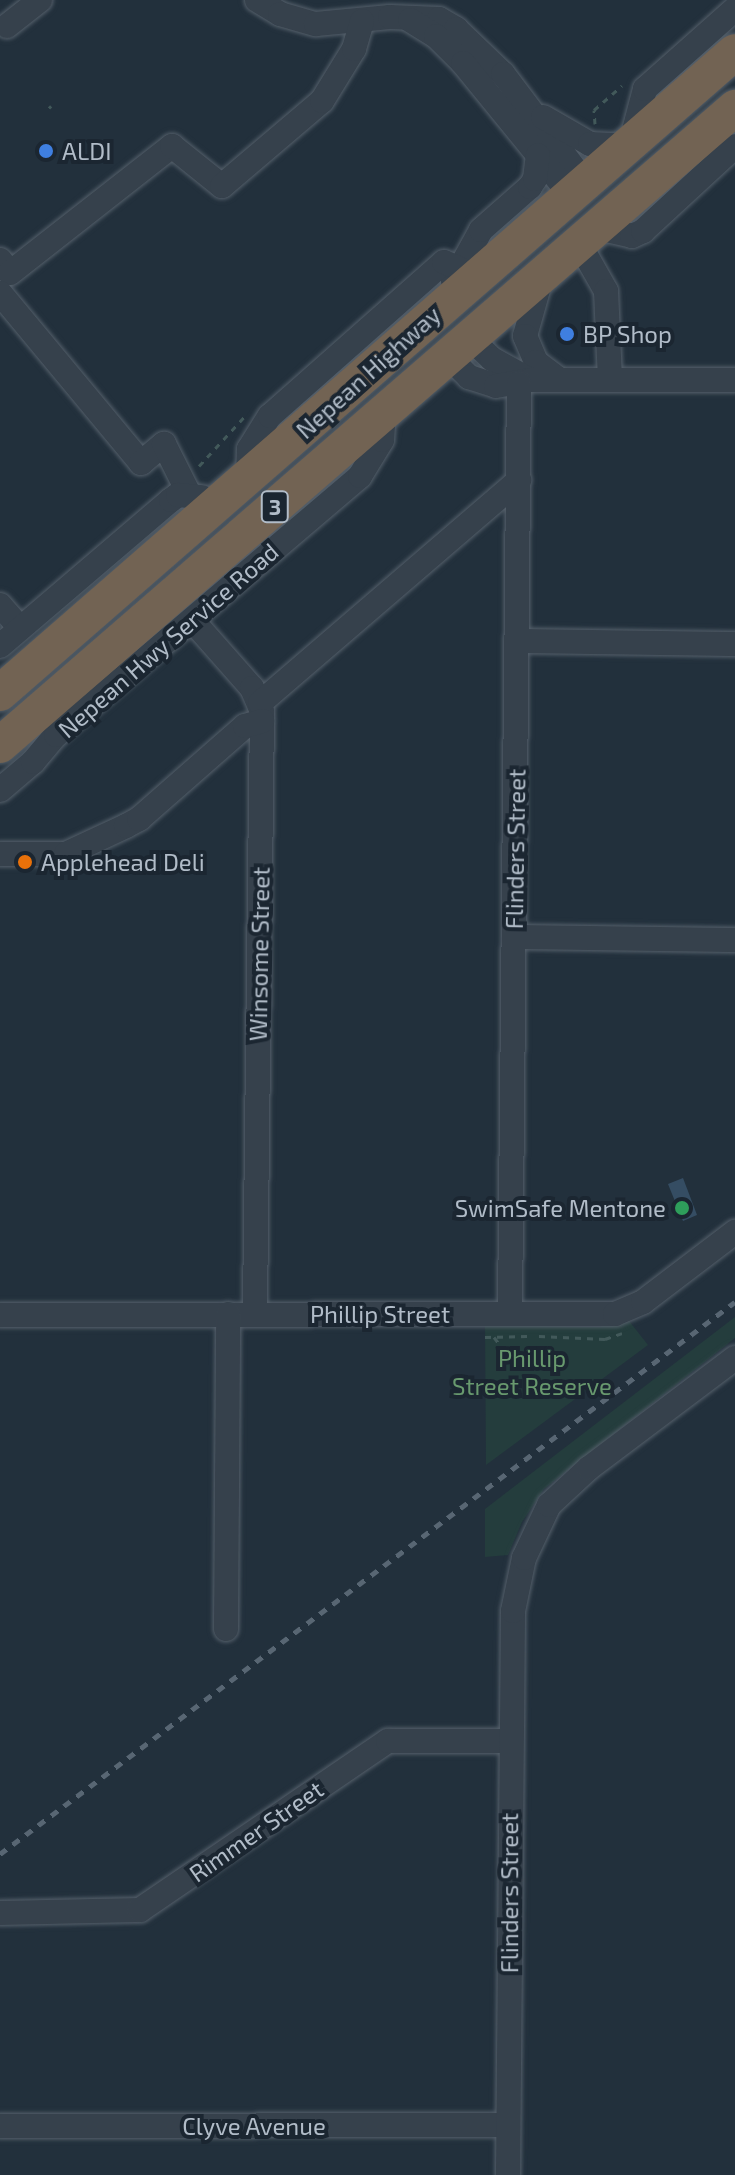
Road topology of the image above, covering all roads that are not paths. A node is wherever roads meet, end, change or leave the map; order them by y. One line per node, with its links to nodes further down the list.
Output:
1 (40, 0): 6 (street)
2 (257, 0): 4 (street)
3 (735, 9): 10 (street)
4 (366, 14): 5 (street); 15 (street)
5 (404, 17): 9 (street); 12 (street)
6 (7, 26)
7 (735, 52): 10 (highway, Nepean Highway / 3)
8 (735, 108): 14 (highway, Nepean Highway / 3)
9 (531, 109): 10 (street); 13 (street)
10 (615, 144): 13 (highway, Nepean Highway / 3)
11 (735, 146): 14 (street)
12 (538, 155): 13 (street); 16 (street)
13 (577, 188): 14 (highway); 16 (highway, Nepean Highway / 3)
14 (594, 232): 17 (highway, Nepean Highway / 3); 22 (street)
15 (0, 260)
16 (467, 273): 19 (highway, Nepean Highway / 3); 26 (street)
17 (542, 276): 20 (highway, Nepean Highway / 3); 21 (street)
18 (0, 293): 28 (street)
19 (429, 318): 20 (highway); 26 (highway, Nepean Highway / 3)
20 (458, 346): 24 (street); 25 (highway, Nepean Highway / 3)
21 (560, 380): 22 (street); 24 (street)
22 (610, 380): 23 (street)
23 (735, 380)
24 (524, 382): 27 (street, Flinders Street)
25 (384, 413): 30 (highway, Nepean Highway / 3); 32 (street, Nepean Hwy Service Road)
26 (248, 478): 28 (highway, Nepean Highway / 3)
27 (519, 480): 33 (street, Flinders Street); 37 (street)
28 (204, 499): 29 (highway, Nepean Highway / 3); 34 (street)
29 (172, 543): 30 (highway); 36 (highway, Nepean Highway / 3)
30 (197, 573): 38 (highway, Nepean Highway / 3)
31 (0, 605): 34 (street)
32 (192, 620): 37 (street); 39 (street, Nepean Hwy Service Road)
33 (517, 641): 35 (street); 41 (street, Flinders Street)
34 (6, 643)
35 (735, 644)
36 (0, 693)
37 (261, 712): 40 (street); 45 (street, Winsome Street)
38 (6, 740): 39 (street)
39 (0, 788)
40 (0, 854)
41 (514, 937): 42 (street); 46 (street, Flinders Street)
42 (735, 940)
43 (735, 1232): 46 (street, Phillip Street)
44 (228, 1314): 45 (street, Phillip Street); 47 (street, Phillip Street); 49 (street)
45 (255, 1314): 46 (street, Phillip Street)
46 (510, 1314)
47 (0, 1315)
48 (735, 1358): 50 (street, Flinders Street)
49 (226, 1629)
50 (510, 1741): 51 (street, Rimmer Street); 52 (street, Flinders Street)
51 (0, 1913)
52 (508, 2125): 53 (street, Clyve Avenue); 54 (street, Flinders Street)
53 (0, 2126)
54 (508, 2175)

